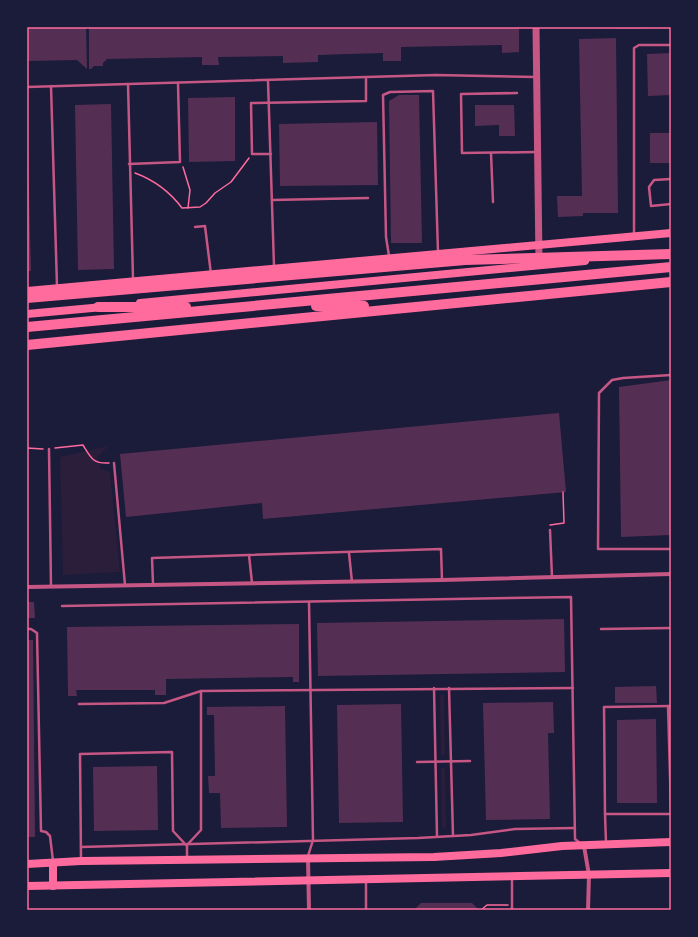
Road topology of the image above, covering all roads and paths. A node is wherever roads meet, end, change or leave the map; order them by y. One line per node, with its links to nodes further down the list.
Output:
1 (536, 27): 3 (street)
2 (671, 45): 27 (lane)
3 (537, 77): 4 (lane); 12 (street)
4 (366, 78): 5 (lane); 11 (lane)
5 (268, 81): 7 (lane); 11 (lane)
6 (128, 84): 7 (lane); 8 (lane); 17 (lane)
7 (178, 84): 16 (lane)
8 (50, 86): 9 (lane); 38 (lane)
9 (27, 87)
10 (517, 93): 13 (lane)
11 (270, 103): 14 (lane); 15 (lane)
12 (537, 152): 13 (lane); 28 (street)
13 (491, 153): 22 (lane)
14 (252, 154): 15 (lane); 24 (path)
15 (271, 154): 21 (lane)
16 (180, 162): 17 (lane); 24 (path)
17 (129, 164): 18 (lane)
18 (129, 172): 24 (path); 36 (lane)
19 (671, 179): 23 (lane)
20 (368, 198): 21 (lane)
21 (272, 200): 34 (lane)
22 (493, 202)
23 (671, 204)
24 (188, 208)
25 (195, 228): 35 (lane)
26 (671, 233): 27 (main road)
27 (634, 237): 28 (main road)
28 (539, 246): 29 (main road); 32 (street)
29 (438, 253): 31 (main road); 31 (lane)
30 (671, 253): 32 (main road); 40 (highway)
31 (390, 258): 34 (main road)
32 (539, 265): 42 (main road)
33 (671, 267): 44 (highway)
34 (274, 269): 35 (main road)
35 (211, 275): 36 (main road)
36 (133, 282): 38 (main road)
37 (671, 282): 41 (highway)
38 (57, 289): 39 (main road)
39 (27, 291)
40 (27, 298)
41 (420, 306): 42 (highway); 45 (highway)
42 (98, 307): 43 (main road)
43 (27, 314)
44 (27, 327)
45 (27, 345)
46 (671, 375): 52 (lane)
47 (27, 448): 48 (path)
48 (49, 449): 49 (path); 63 (lane)
49 (114, 463): 60 (lane)
50 (563, 492): 51 (path)
51 (550, 530): 56 (lane)
52 (671, 549)
53 (349, 553): 54 (lane); 57 (lane); 58 (lane)
54 (249, 555): 59 (lane); 61 (lane)
55 (671, 574): 56 (street)
56 (552, 577): 57 (street)
57 (442, 580): 58 (street)
58 (352, 582): 59 (street)
59 (252, 583): 61 (street)
60 (125, 585): 61 (street); 63 (street)
61 (153, 585)
62 (27, 587): 63 (street)
63 (51, 587)
64 (309, 602): 65 (lane); 69 (lane); 72 (lane)
65 (62, 606)
66 (671, 628): 68 (lane)
67 (27, 629): 95 (lane)
68 (601, 629)
69 (311, 688): 70 (lane); 73 (lane); 86 (lane)
70 (434, 688): 71 (lane); 78 (lane)
71 (449, 688): 72 (lane); 79 (lane)
72 (573, 688): 83 (lane)
73 (201, 691): 74 (lane); 89 (lane)
74 (78, 704)
75 (670, 706): 80 (lane); 81 (lane)
76 (470, 761): 79 (lane)
77 (417, 762): 78 (lane)
78 (436, 762): 79 (lane); 84 (lane)
79 (451, 762): 85 (lane)
80 (671, 809)
81 (605, 814): 82 (lane); 88 (lane)
82 (671, 814)
83 (575, 828): 85 (lane); 90 (lane)
84 (437, 836): 85 (lane); 86 (lane)
85 (453, 836)
86 (313, 840): 89 (lane); 92 (lane)
87 (671, 842): 88 (main road)
88 (606, 845): 90 (main road)
89 (187, 846): 91 (lane); 91 (lane); 93 (lane)
90 (584, 846): 92 (main road); 98 (street)
91 (81, 847): 94 (lane)
92 (308, 858): 93 (main road); 100 (street)
93 (187, 860): 94 (main road)
94 (81, 861): 95 (main road)
95 (53, 863): 96 (main road); 103 (main road)
96 (27, 864)
97 (671, 873): 98 (main road)
98 (589, 875): 99 (main road); 109 (street)
99 (512, 877): 101 (main road); 104 (lane)
100 (308, 879): 101 (main road); 103 (main road); 105 (street)
101 (366, 879): 106 (lane)
102 (27, 886): 103 (main road)
103 (53, 886)
104 (512, 906): 107 (path); 108 (lane)
105 (309, 910)
106 (366, 910)
107 (481, 910)
108 (512, 910)
109 (588, 910)

